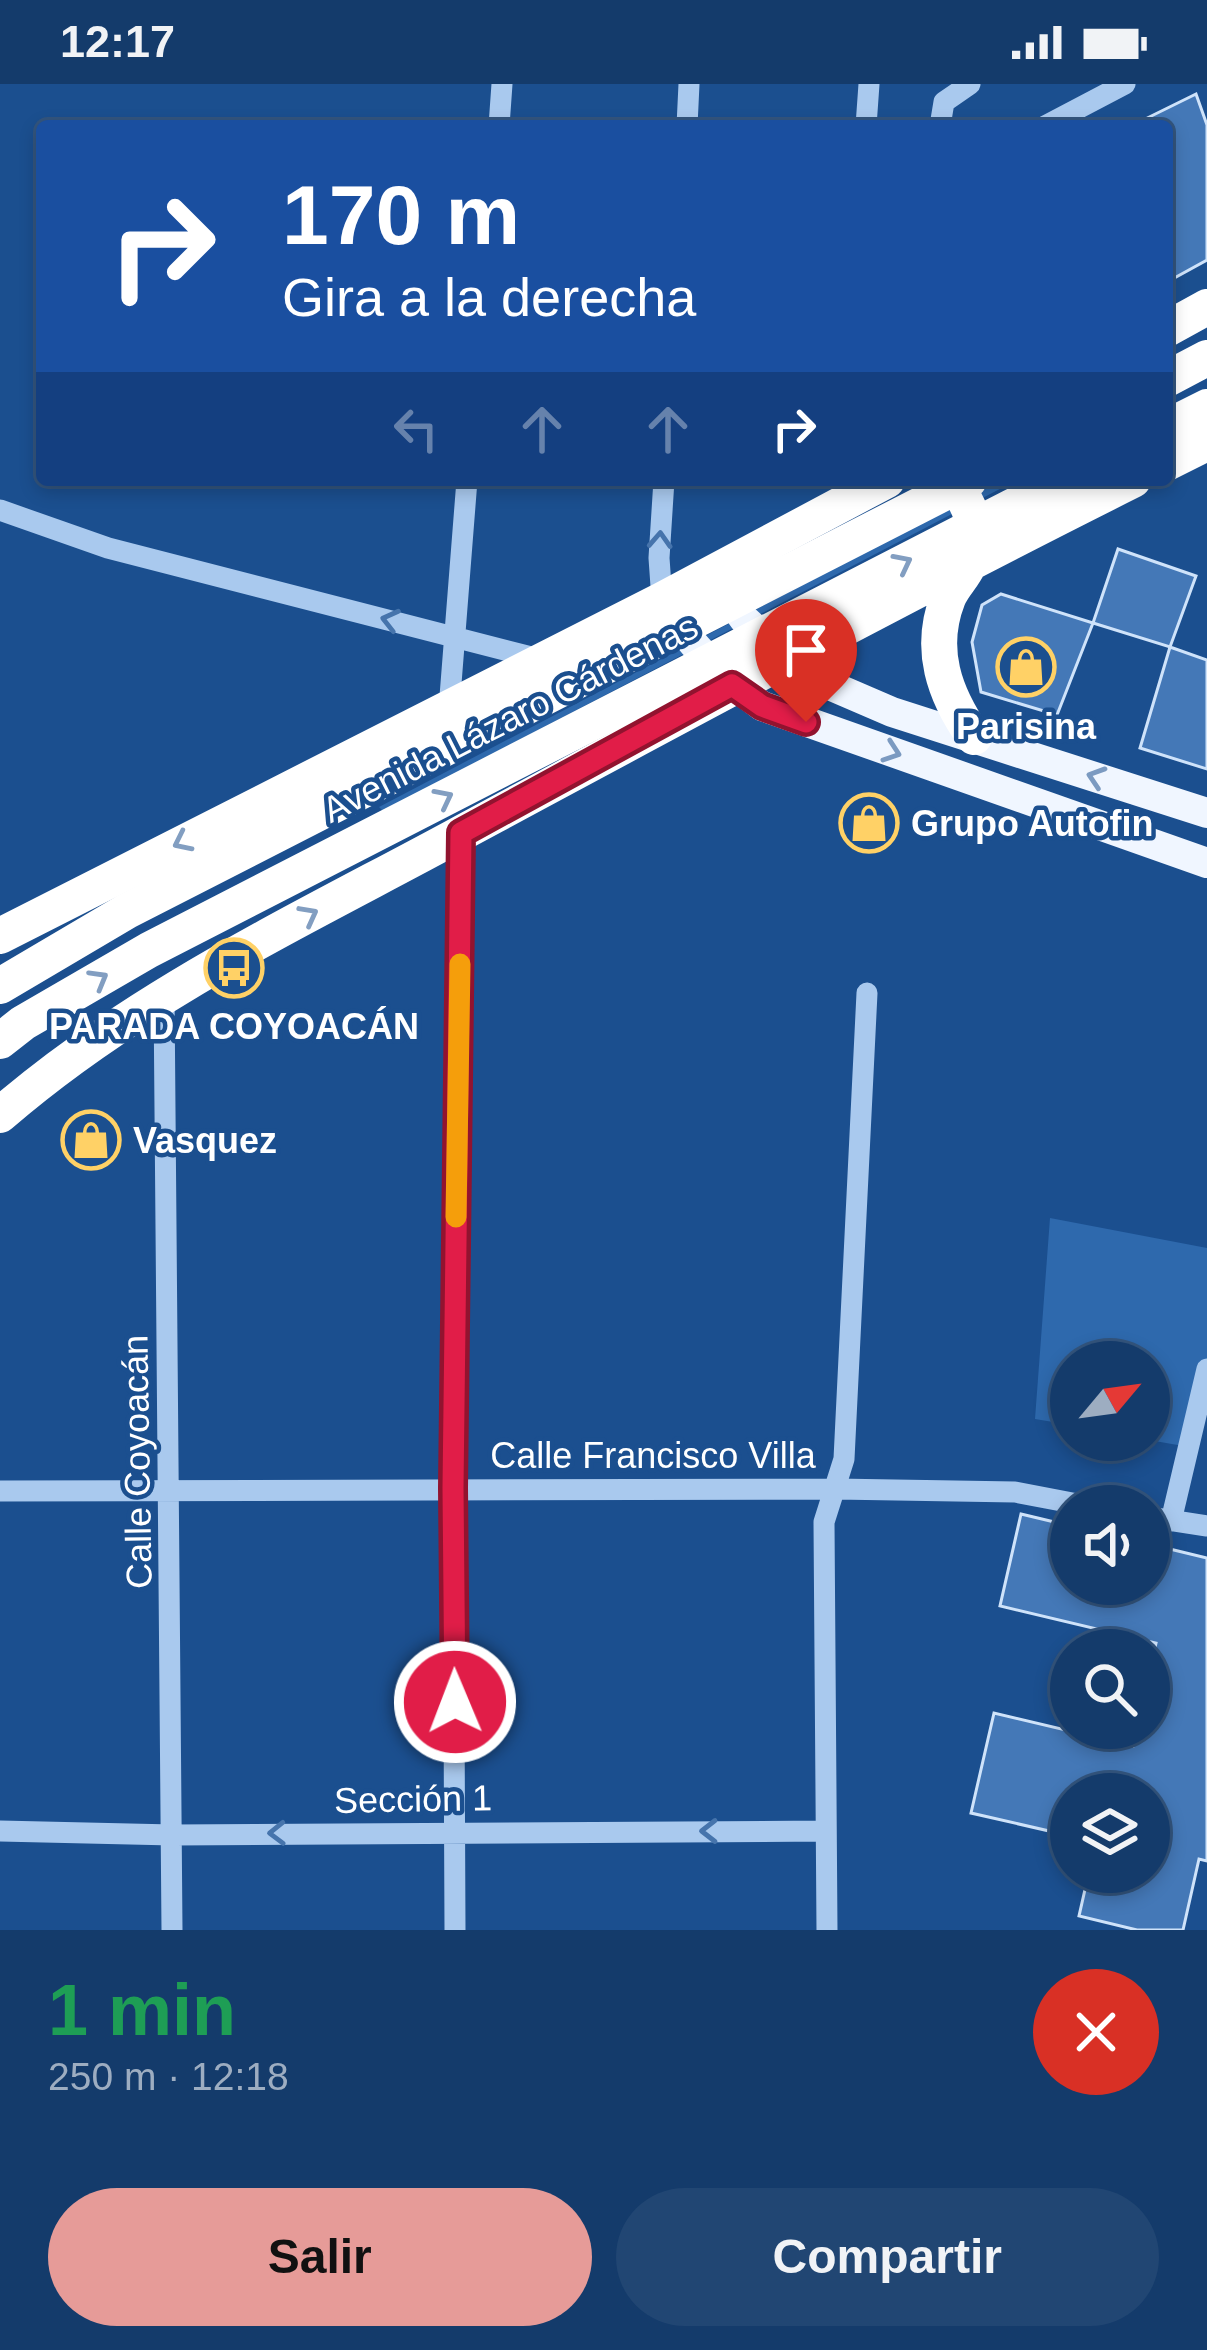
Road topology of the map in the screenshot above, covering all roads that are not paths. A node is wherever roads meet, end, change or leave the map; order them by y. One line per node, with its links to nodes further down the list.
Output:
1 (502, 84): 6 (street)
2 (689, 84): 7 (street)
3 (868, 84): 8 (street)
4 (970, 84): 9 (street)
5 (1125, 84): 10 (street)
6 (499, 120)
7 (687, 120)
8 (866, 120)
9 (941, 120)
10 (1056, 120)
11 (1207, 307): 12 (highway)
12 (1173, 325)
13 (1207, 358): 14 (highway)
14 (1173, 376)
15 (1207, 406): 16 (highway)
16 (1173, 424)
17 (1207, 443): 18 (highway)
18 (1173, 460)
19 (466, 486): 32 (street)
20 (664, 486): 31 (street, one-way to 20)
21 (876, 486): 30 (highway)
22 (956, 486): 29 (highway)
23 (959, 486): 44 (highway, Avenida Lázaro Cárdenas, bridge)
24 (973, 486): 28 (highway)
25 (1052, 486): 47 (highway, Avenida Lázaro Cárdenas, one-way to 25, bridge)
26 (1121, 486): 28 (highway)
27 (0, 510): 32 (street, one-way to 27)
28 (1025, 534): 29 (highway)
29 (970, 563): 33 (highway); 37 (highway)
30 (711, 573): 31 (highway); 33 (main road)
31 (662, 600): 34 (highway); 35 (main road)
32 (453, 637): 34 (street); 36 (street)
33 (785, 658): 35 (highway); 37 (main road)
34 (544, 660): 36 (highway)
35 (732, 685): 39 (highway); 40 (main road, one-way to 40)
36 (448, 709): 41 (highway, one-way to 41)
37 (974, 737): 38 (main road, one-way to 37)
38 (1207, 813)
39 (461, 833): 45 (highway, one-way to 39); 51 (street)
40 (1207, 863)
41 (88, 888): 42 (highway); 43 (highway)
42 (0, 936)
43 (0, 954)
44 (0, 986)
45 (164, 993): 48 (highway); 54 (street, Calle Coyoacán)
46 (867, 993): 52 (street)
47 (0, 1041)
48 (0, 1115)
49 (1207, 1369): 50 (street)
50 (1170, 1487)
51 (453, 1488): 52 (street, Calle Francisco Villa); 54 (street, Calle Francisco Villa); 59 (street)
52 (836, 1489): 55 (street, Calle Francisco Villa); 60 (street)
53 (0, 1491): 54 (street, Calle Francisco Villa)
54 (171, 1492): 61 (street, Calle Coyoacán)
55 (1050, 1499)
56 (1170, 1520): 57 (street)
57 (1207, 1526)
58 (0, 1831): 61 (street, Sección 1)
59 (456, 1831): 60 (street, Sección 1, one-way to 59); 61 (street, Sección 1, one-way to 61); 63 (street)
60 (826, 1832): 64 (street)
61 (173, 1834): 62 (street, Calle Coyoacán)
62 (172, 1930)
63 (455, 1930)
64 (827, 1930)

